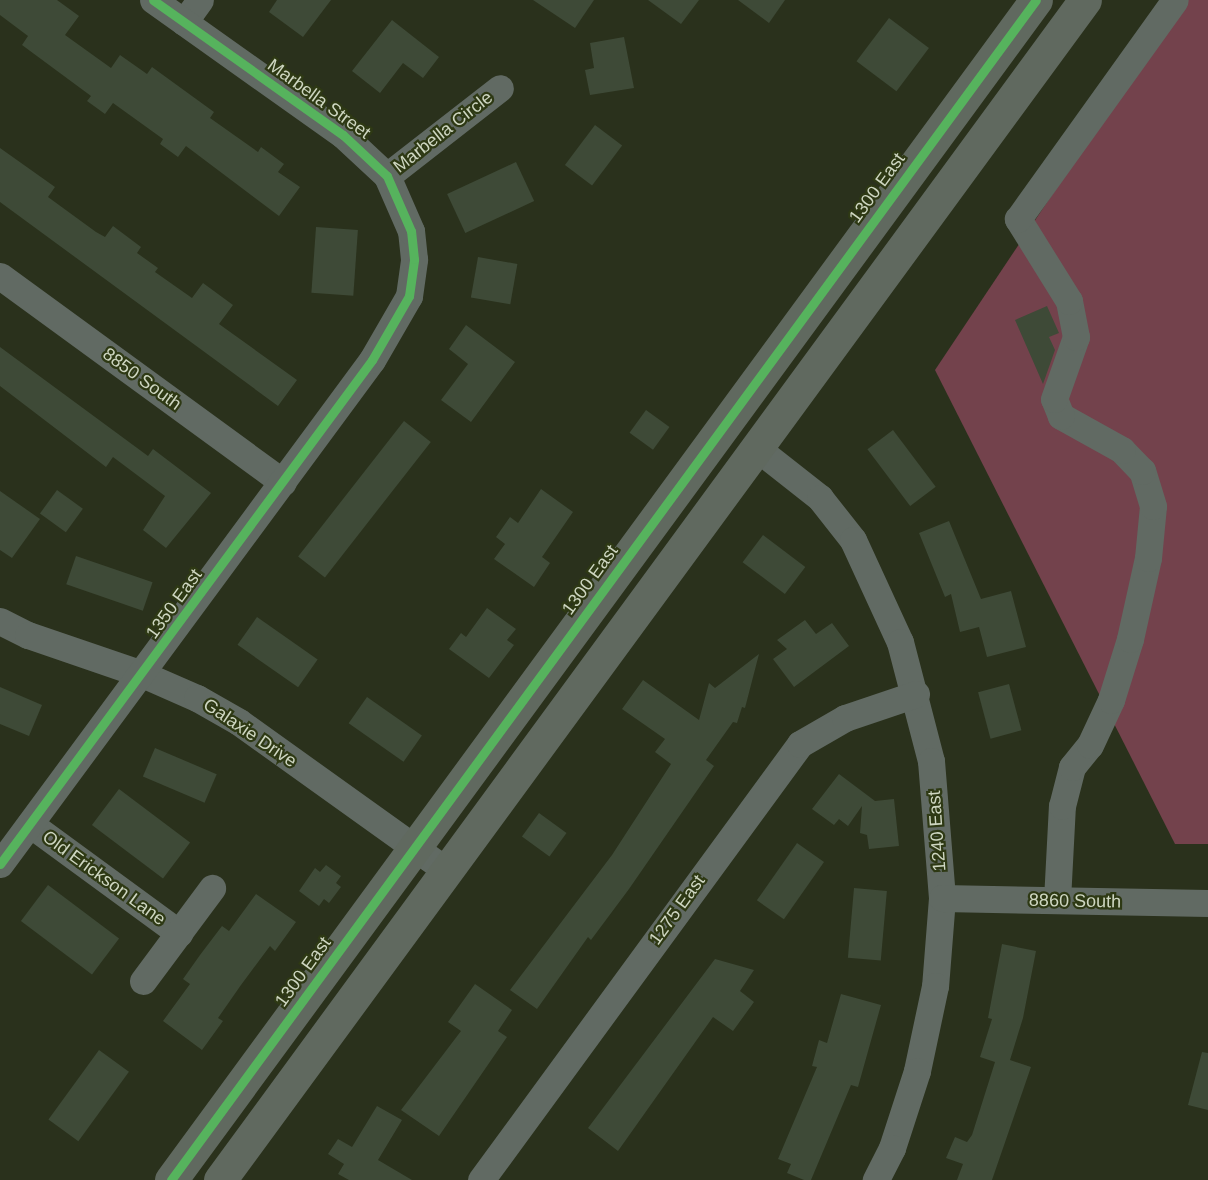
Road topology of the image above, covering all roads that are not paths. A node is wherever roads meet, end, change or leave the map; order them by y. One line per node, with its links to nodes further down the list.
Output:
1 (153, 0): 6 (street, Marbella Street)
2 (200, 0): 6 (street)
3 (1036, 0): 17 (main road, 1300 East)
4 (1085, 0): 11 (main road)
5 (1175, 0): 22 (street)
6 (184, 22): 8 (street, Marbella Street)
7 (500, 88): 8 (street, Marbella Circle)
8 (387, 176): 10 (street, Marbella Street)
9 (0, 276): 12 (street, 8850 South)
10 (372, 360): 12 (street, 1350 East)
11 (758, 449): 15 (street, 1240 East); 19 (main road)
12 (283, 482): 14 (street, 1350 East)
13 (0, 621): 14 (street, Galaxie Drive)
14 (142, 674): 16 (street, 1350 East); 17 (street, Galaxie Drive)
15 (916, 694): 21 (street, 1240 East); 28 (street, 1275 East)
16 (30, 824): 18 (street, 1350 East); 24 (street, Old Erickson Lane)
17 (415, 848): 19 (street, Galaxie Drive); 26 (main road, 1300 East)
18 (0, 864)
19 (447, 871): 27 (main road)
20 (212, 888): 24 (street, Old Erickson Lane)
21 (942, 898): 22 (street, 8860 South); 29 (street, 1240 East)
22 (1057, 900): 23 (street, 8860 South)
23 (1208, 903)
24 (179, 933): 25 (street, Old Erickson Lane)
25 (143, 981)
26 (171, 1180)
27 (220, 1180)
28 (482, 1180)
29 (876, 1180)

